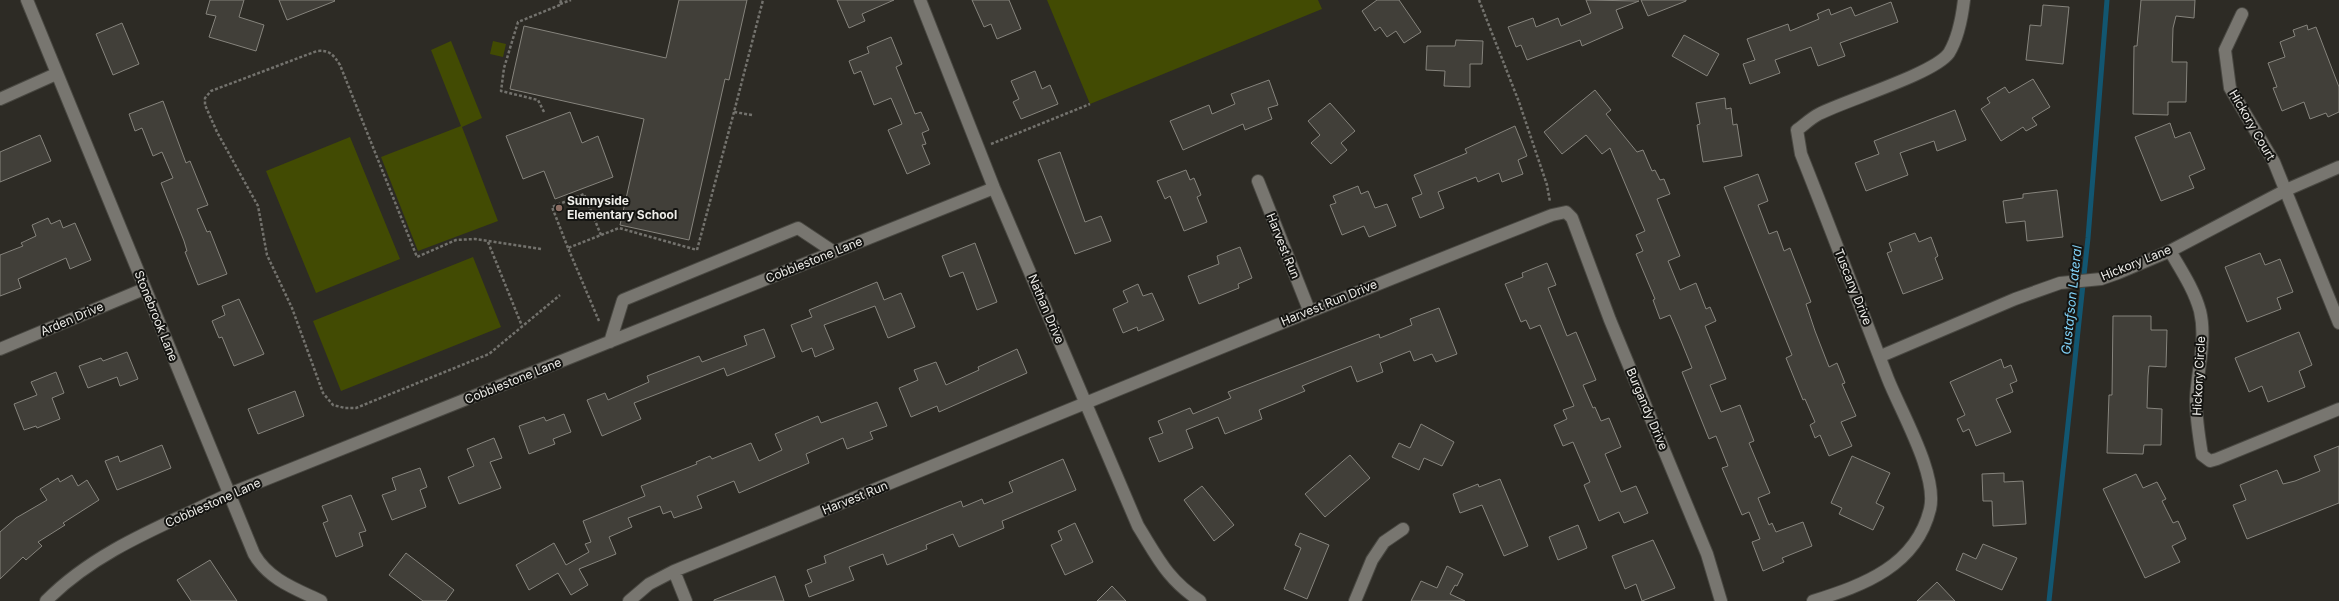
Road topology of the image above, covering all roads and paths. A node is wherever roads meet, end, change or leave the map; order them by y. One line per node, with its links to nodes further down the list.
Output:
1 (27, 0): 10 (street, Stonebrook Lane)
2 (561, 0): 8 (path)
3 (571, 0): 8 (path)
4 (762, 0): 14 (path)
5 (920, 0): 16 (street, Nathan Drive)
6 (1479, 0): 21 (path)
7 (1964, 0): 39 (street, Tuscany Drive)
8 (560, 5): 13 (path)
9 (2242, 14): 20 (street, Hickory Court)
10 (56, 74): 11 (street); 31 (street, Stonebrook Lane)
11 (0, 99)
12 (1090, 104): 16 (path)
13 (544, 112)
14 (734, 112): 15 (path); 27 (path)
15 (752, 115)
16 (979, 149): 19 (street, Nathan Drive)
17 (2339, 167): 20 (street, Hickory Lane)
18 (1258, 181): 33 (street, Harvest Run)
19 (994, 188): 29 (street, Cobblestone Lane); 40 (street, Nathan Drive)
20 (2286, 190): 28 (street, Hickory Lane); 35 (street)
21 (1552, 215): 22 (street, Harvest Run Drive); 33 (street, Harvest Run Drive)
22 (1572, 218): 51 (street, Burgandy Drive)
23 (601, 235): 25 (path); 25 (path); 27 (path)
24 (488, 241): 26 (path); 36 (path); 36 (path)
25 (568, 248): 34 (path)
26 (541, 249)
27 (697, 250): 30 (path)
28 (2170, 250): 39 (street, Hickory Lane); 41 (street, Hickory Circle)
29 (834, 252): 37 (street, Cobblestone Lane); 37 (street)
30 (695, 258)
31 (144, 289): 38 (street, Arden Drive); 42 (street, Stonebrook Lane)
32 (560, 295): 36 (path)
33 (1309, 310): 40 (street, Harvest Run Drive)
34 (599, 321)
35 (2339, 323)
36 (522, 326)
37 (610, 342): 42 (street, Cobblestone Lane)
38 (0, 349)
39 (1881, 356): 52 (street, Tuscany Drive)
40 (1086, 404): 44 (street, Harvest Run); 49 (street, Nathan Drive)
41 (2339, 409)
42 (228, 494): 45 (street, Cobblestone Lane); 46 (street, Stonebrook Lane)
43 (1403, 529): 50 (street)
44 (674, 571): 47 (street, Harvest Run); 48 (street)
45 (46, 601)
46 (322, 601)
47 (629, 601)
48 (686, 601)
49 (1200, 601)
50 (1355, 601)
51 (1721, 601)
52 (1813, 601)

